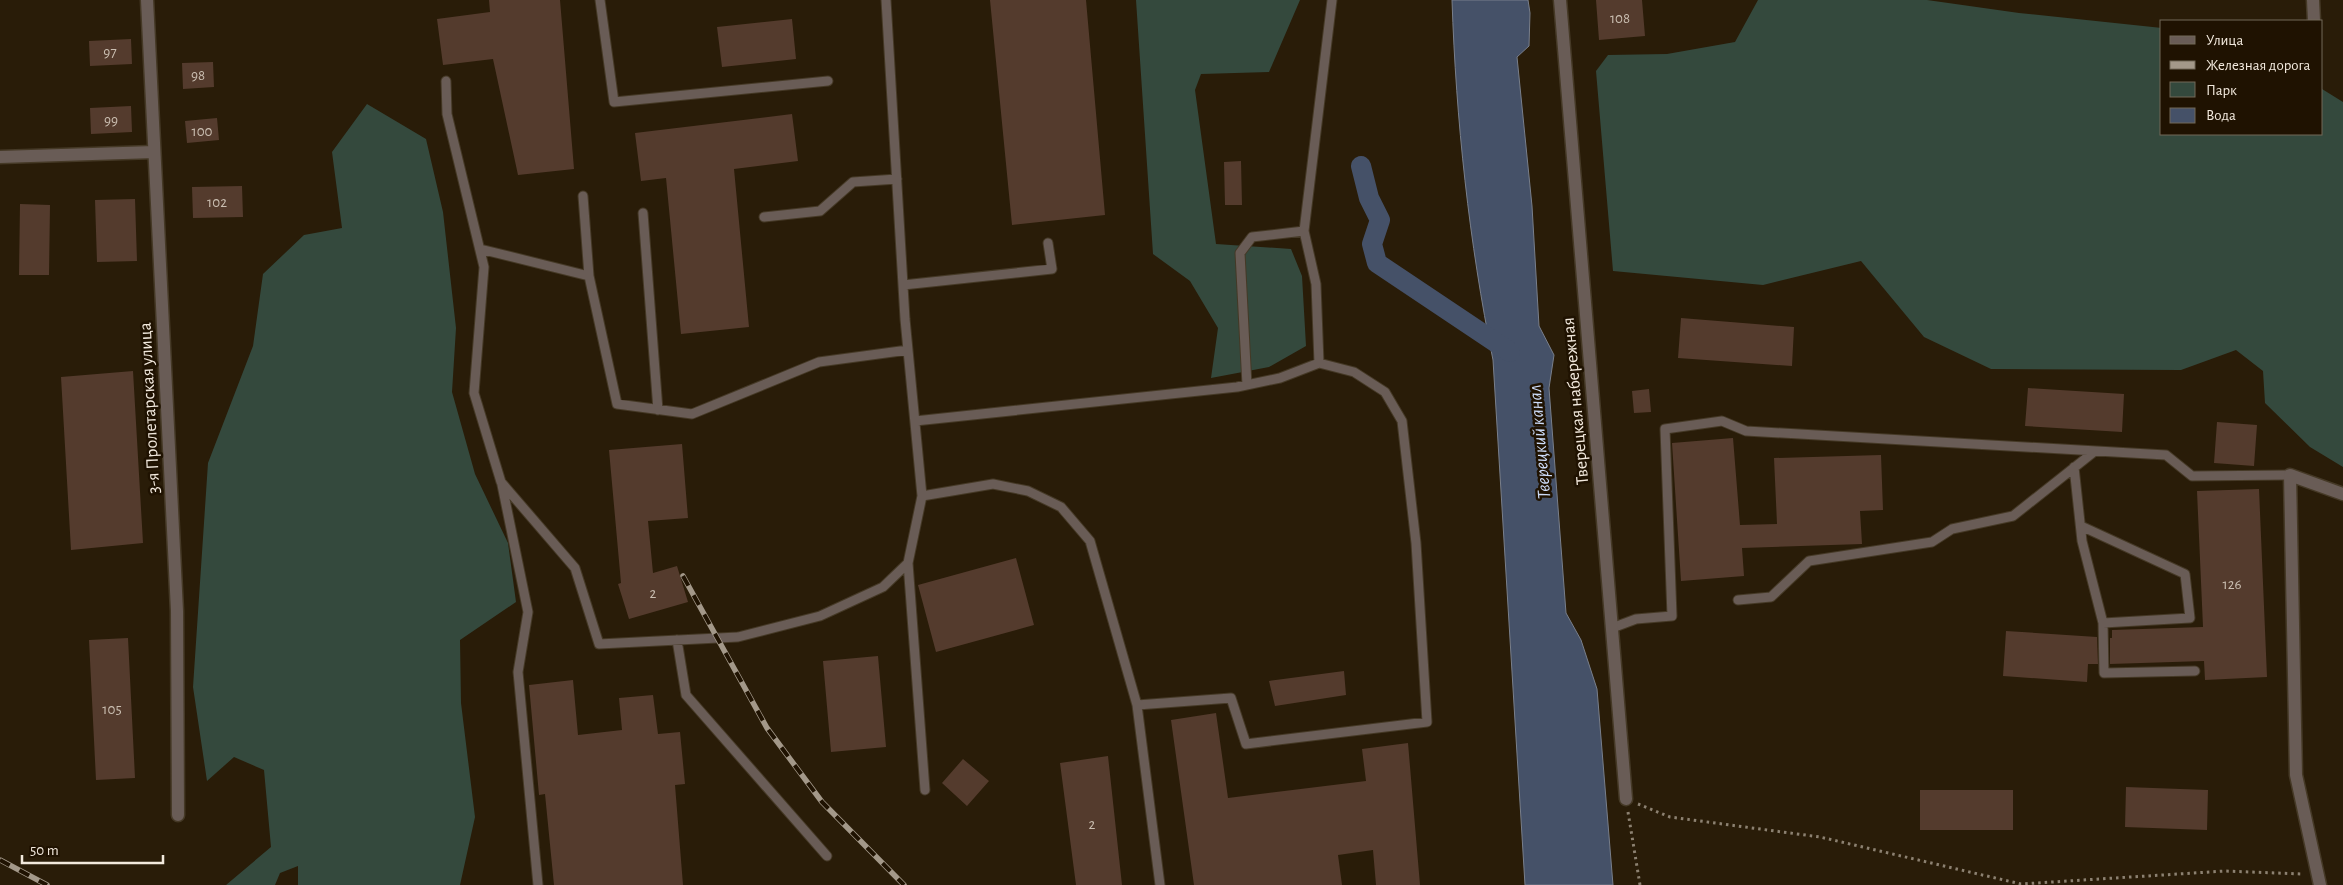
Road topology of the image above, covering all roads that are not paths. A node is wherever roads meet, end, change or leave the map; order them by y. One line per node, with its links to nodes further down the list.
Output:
1 (147, 0): 10 (street, 3-я Пролетарская улица)
2 (600, 0): 9 (lane)
3 (886, 0): 12 (lane)
4 (1332, 0): 16 (lane)
5 (1560, 0): 36 (street, Тверецкая набережная)
6 (2313, 0): 7 (street)
7 (2314, 20)
8 (446, 81): 18 (lane)
9 (828, 81)
10 (154, 152): 11 (street); 42 (street, 3-я Пролетарская улица)
11 (0, 157)
12 (897, 179): 15 (lane); 20 (lane)
13 (583, 196): 19 (lane)
14 (643, 213): 24 (lane)
15 (764, 217)
16 (1304, 231): 22 (lane); 23 (lane)
17 (1048, 243): 20 (lane)
18 (480, 249): 19 (lane); 29 (lane)
19 (589, 276): 24 (lane)
20 (903, 285): 21 (lane)
21 (908, 350): 24 (lane); 25 (lane)
22 (1319, 363): 23 (lane); 39 (lane)
23 (1246, 385): 25 (lane)
24 (658, 410)
25 (915, 421): 31 (lane)
26 (2095, 451): 27 (lane); 28 (lane); 36 (lane)
27 (2074, 467): 32 (lane); 34 (lane)
28 (2290, 474): 30 (street); 44 (street)
29 (501, 482): 37 (lane); 45 (lane)
30 (2343, 494)
31 (922, 496): 33 (lane); 39 (lane)
32 (2080, 526): 35 (lane); 35 (lane)
33 (908, 563): 37 (lane); 40 (lane)
34 (1738, 600)
35 (2102, 623): 38 (lane)
36 (1612, 628): 41 (street, Тверецкая набережная)
37 (677, 640): 43 (lane)
38 (2195, 672)
39 (1137, 706): 46 (lane)
40 (924, 790)
41 (1626, 799)
42 (178, 815)
43 (827, 856)
44 (2319, 880)
45 (538, 885)
46 (1160, 885)

